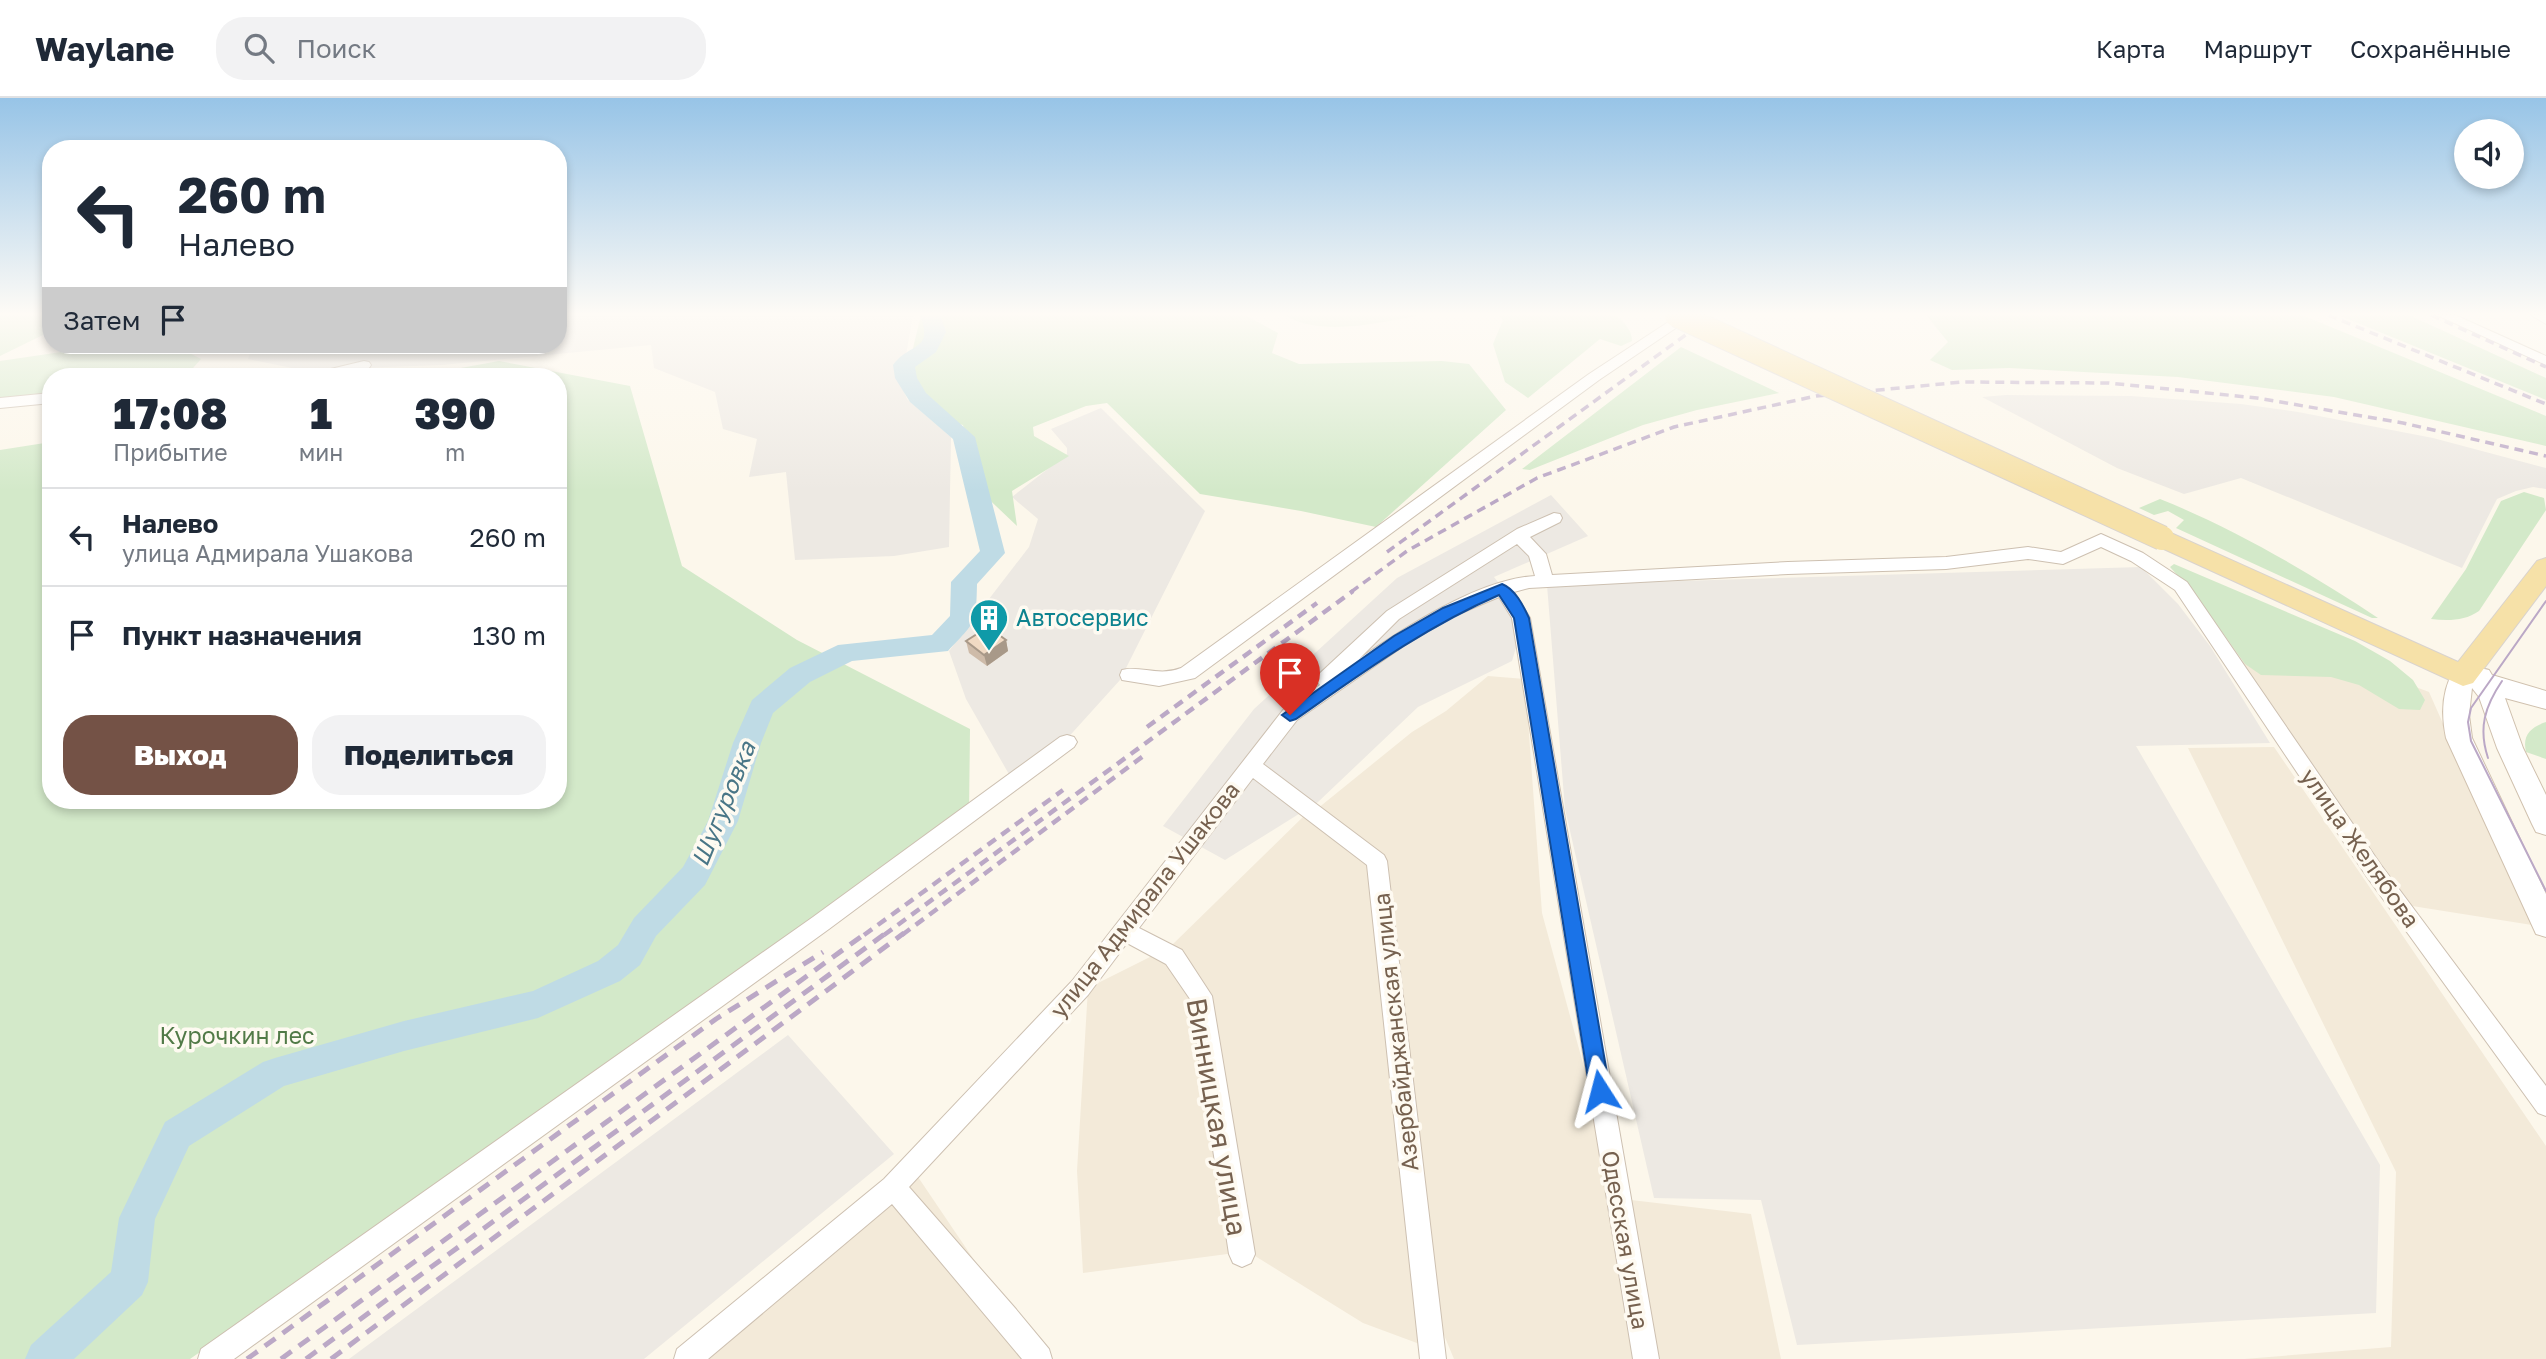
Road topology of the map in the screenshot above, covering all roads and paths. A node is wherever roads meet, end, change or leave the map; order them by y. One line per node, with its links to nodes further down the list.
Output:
1 (1599, 374): 11 (street)
2 (1805, 374): 12 (main road, bridge)
3 (42, 399): 4 (street)
4 (0, 403)
5 (1554, 518): 6 (street)
6 (1519, 536): 8 (street); 15 (street)
7 (2546, 566): 12 (main road)
8 (1545, 580): 9 (street, улица Адмирала Ушакова); 10 (street, улица Адмирала Ушакова)
9 (2181, 586): 21 (street, улица Желябова)
10 (1502, 589): 15 (street, улица Адмирала Ушакова); 28 (street, Одесская улица)
11 (1129, 675)
12 (2474, 676): 13 (main road); 14 (main road); 18 (main road); 19 (main road)
13 (2546, 686)
14 (2546, 700)
15 (1290, 715): 17 (street, улица Адмирала Ушакова)
16 (1067, 742): 24 (street)
17 (1251, 766): 20 (street, улица Адмирала Ушакова); 27 (street, Азербайджанская улица)
18 (2546, 824)
19 (2546, 925)
20 (1124, 931): 22 (street, улица Адмирала Ушакова); 23 (street, Винницкая улица)
21 (2546, 1105)
22 (893, 1187): 25 (street, улица Адмирала Ушакова); 26 (street)
23 (1242, 1254)
24 (211, 1359)
25 (687, 1359)
26 (1040, 1359)
27 (1433, 1359)
28 (1646, 1359)

